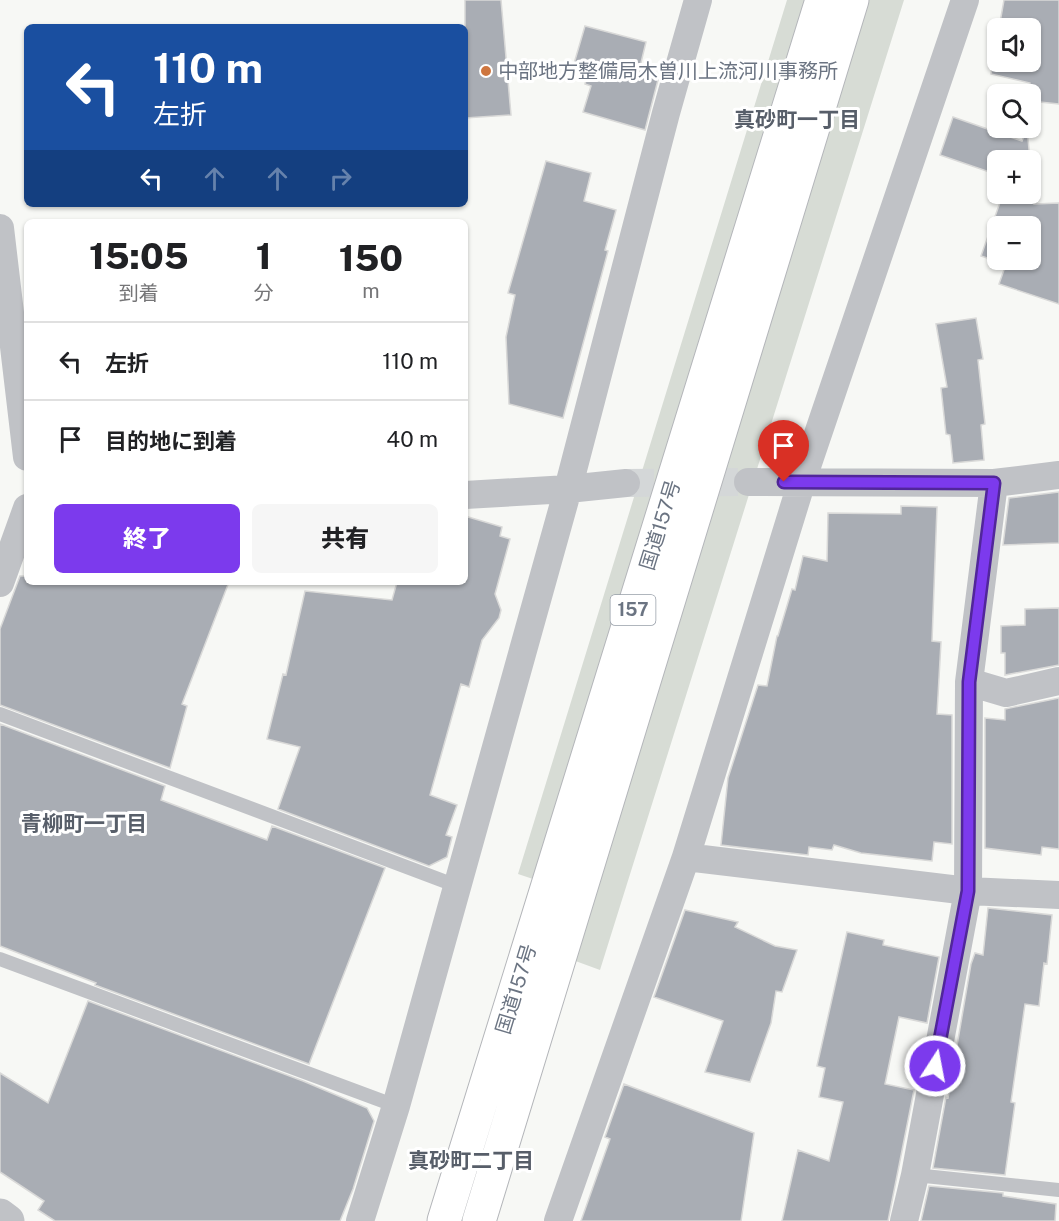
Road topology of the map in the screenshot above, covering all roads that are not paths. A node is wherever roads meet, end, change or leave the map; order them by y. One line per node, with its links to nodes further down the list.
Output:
1 (698, 0): 12 (street)
2 (822, 0): 30 (highway, 国道157号 / 157)
3 (852, 0): 31 (highway, 国道157号 / 157)
4 (965, 0): 9 (street)
5 (0, 228): 6 (street)
6 (24, 432)
7 (1059, 475): 11 (street)
8 (747, 482): 9 (street)
9 (802, 482): 11 (street); 19 (street)
10 (626, 483): 12 (street)
11 (994, 483): 17 (street)
12 (568, 489): 13 (street); 20 (street)
13 (468, 495)
14 (19, 517): 15 (street)
15 (0, 584)
16 (1059, 681): 17 (street)
17 (969, 682): 21 (street)
18 (0, 714): 20 (lane)
19 (686, 857): 21 (street); 32 (street)
20 (457, 886): 24 (street)
21 (968, 891): 22 (street); 25 (street)
22 (1059, 895)
23 (0, 959): 24 (lane)
24 (396, 1106): 29 (street)
25 (915, 1175): 26 (lane); 33 (street)
26 (1059, 1190)
27 (0, 1215): 28 (street)
28 (8, 1221)
29 (360, 1221)
30 (444, 1221)
31 (478, 1221)
32 (558, 1221)
33 (904, 1221)

